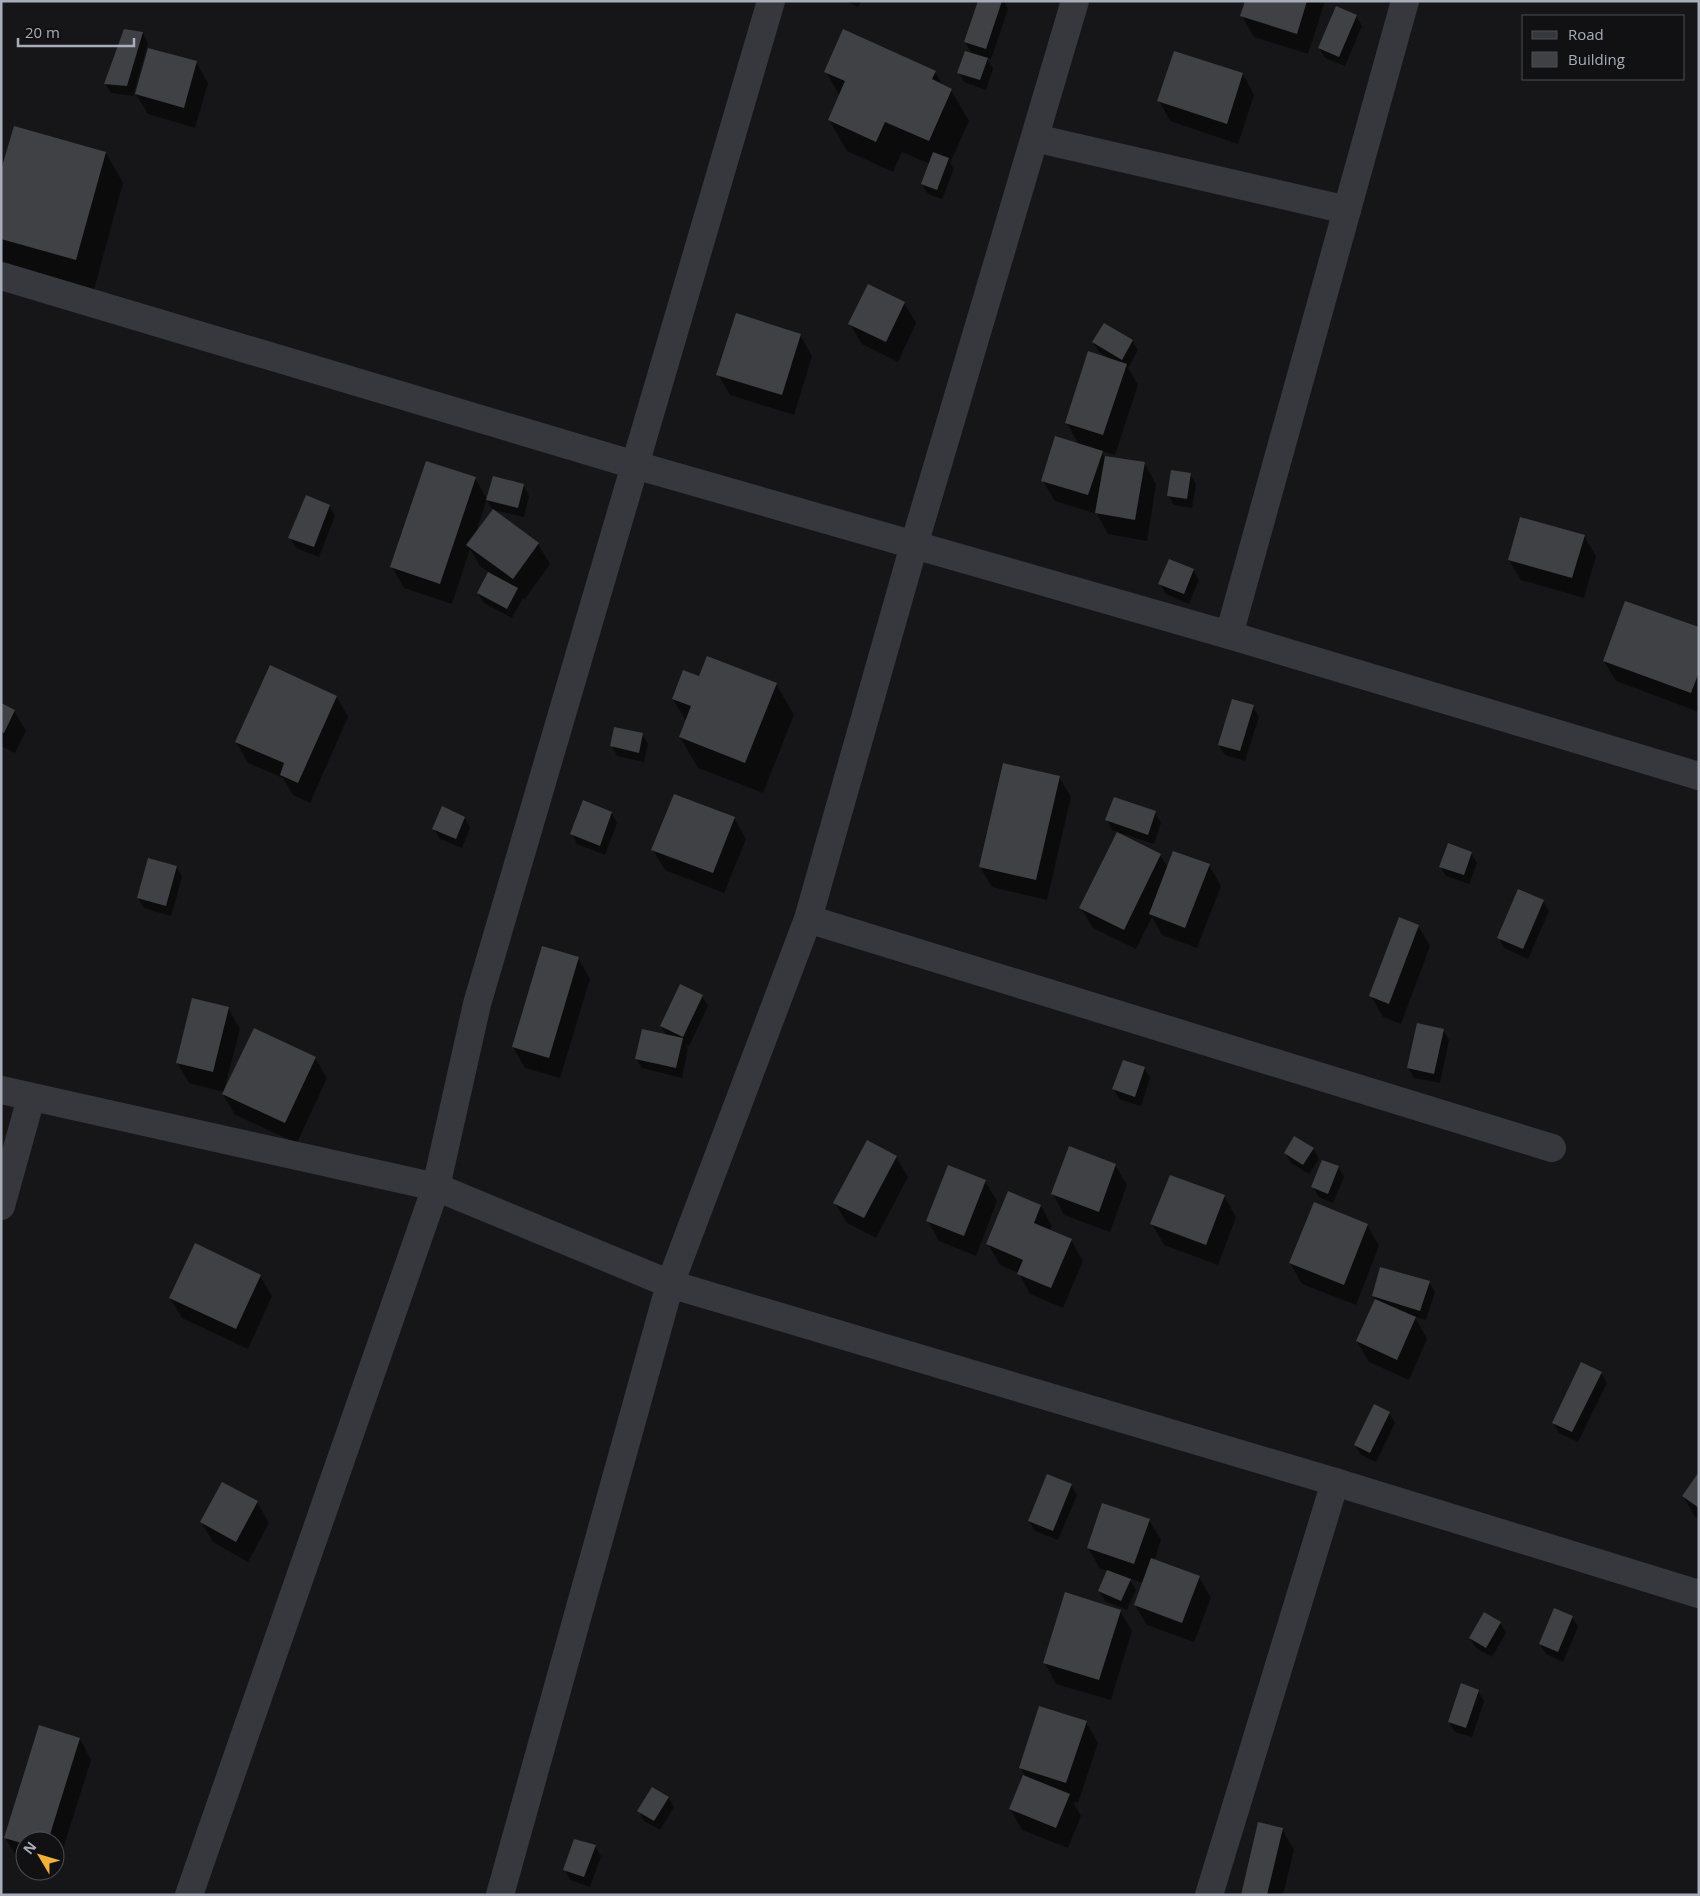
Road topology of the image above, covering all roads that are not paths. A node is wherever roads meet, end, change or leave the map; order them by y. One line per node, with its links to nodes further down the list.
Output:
1 (771, 1): 7 (street)
2 (1075, 1): 4 (street)
3 (1404, 1): 5 (street)
4 (1034, 138): 5 (street); 8 (street)
5 (1347, 210): 9 (street)
6 (1, 276): 7 (street)
7 (635, 465): 8 (street); 15 (street)
8 (914, 545): 9 (street); 11 (street)
9 (1229, 635): 10 (street)
10 (1699, 776)
11 (808, 919): 14 (street); 17 (street)
12 (1, 1090): 13 (street)
13 (31, 1098): 15 (street); 16 (street)
14 (1552, 1148)
15 (436, 1187): 17 (street); 20 (street)
16 (1, 1206)
17 (670, 1284): 18 (street); 21 (street)
18 (1335, 1482): 19 (street); 22 (street)
19 (1699, 1594)
20 (189, 1895)
21 (500, 1895)
22 (1209, 1895)

